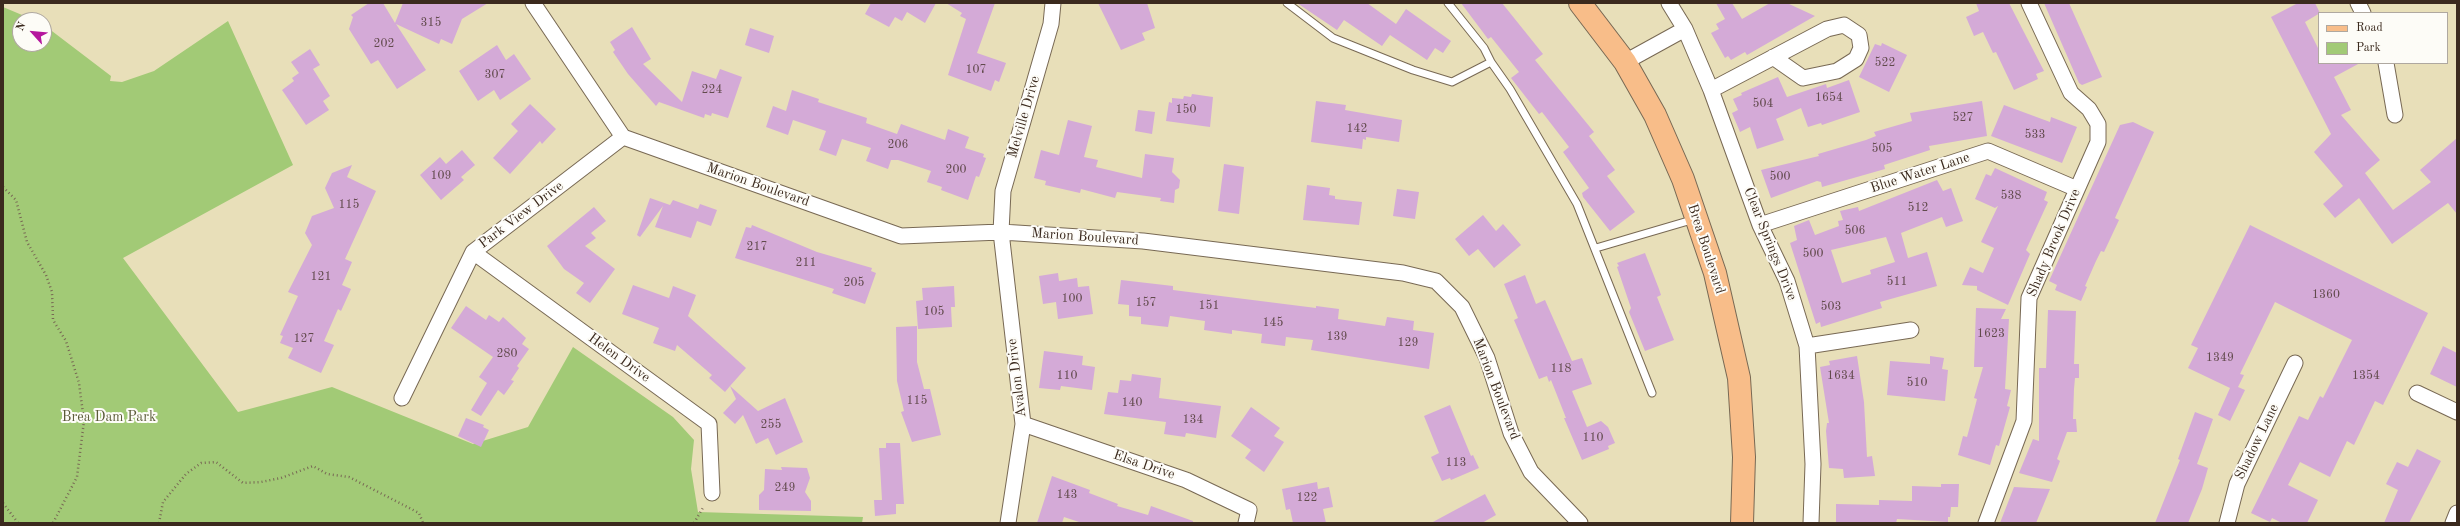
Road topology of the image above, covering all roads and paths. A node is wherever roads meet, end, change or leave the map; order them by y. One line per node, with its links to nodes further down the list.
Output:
1 (533, 3): 17 (street)
2 (1053, 3): 22 (street, Melville Drive)
3 (1287, 3): 12 (lane)
4 (1448, 3): 12 (lane)
5 (1580, 3): 13 (main road, Brea Boulevard)
6 (1669, 3): 10 (street, Clear Springs Drive)
7 (2029, 3): 19 (street, Shady Brook Drive)
8 (2358, 3): 9 (street)
9 (2362, 12)
10 (1685, 29): 13 (street); 15 (street, Clear Springs Drive)
11 (1774, 57): 11 (street); 15 (street)
12 (1491, 62): 23 (lane)
13 (1625, 62): 20 (main road, Brea Boulevard)
14 (2386, 64): 16 (street)
15 (1711, 90): 21 (street, Clear Springs Drive)
16 (2395, 115)
17 (623, 137): 22 (street, Marion Boulevard); 24 (street, Park View Drive)
18 (3, 187): 37 (path)
19 (2077, 189): 21 (street, Blue Water Lane); 45 (street, Shady Brook Drive)
20 (1696, 219): 23 (lane); 43 (main road, Brea Boulevard)
21 (1760, 225): 26 (street, Clear Springs Drive)
22 (1001, 232): 32 (street, Avalon Drive); 42 (street, Marion Boulevard)
23 (1596, 248): 28 (lane)
24 (473, 252): 30 (street, Park View Drive); 33 (street, Helen Drive)
25 (1911, 330): 26 (street)
26 (1807, 346): 44 (street, Clear Springs Drive)
27 (2295, 363): 46 (street, Shadow Lane)
28 (1652, 393)
29 (2417, 393): 31 (street)
30 (402, 398)
31 (2457, 412)
32 (1023, 424): 40 (street, Avalon Drive); 41 (street, Elsa Drive)
33 (712, 493)
34 (3, 503): 36 (path)
35 (2457, 513): 47 (street)
36 (18, 523)
37 (53, 523)
38 (159, 523): 39 (path)
39 (423, 523)
40 (1008, 523)
41 (1246, 523)
42 (1580, 523)
43 (1742, 523)
44 (1811, 523)
45 (1986, 523)
46 (2227, 523)
47 (2453, 523)

